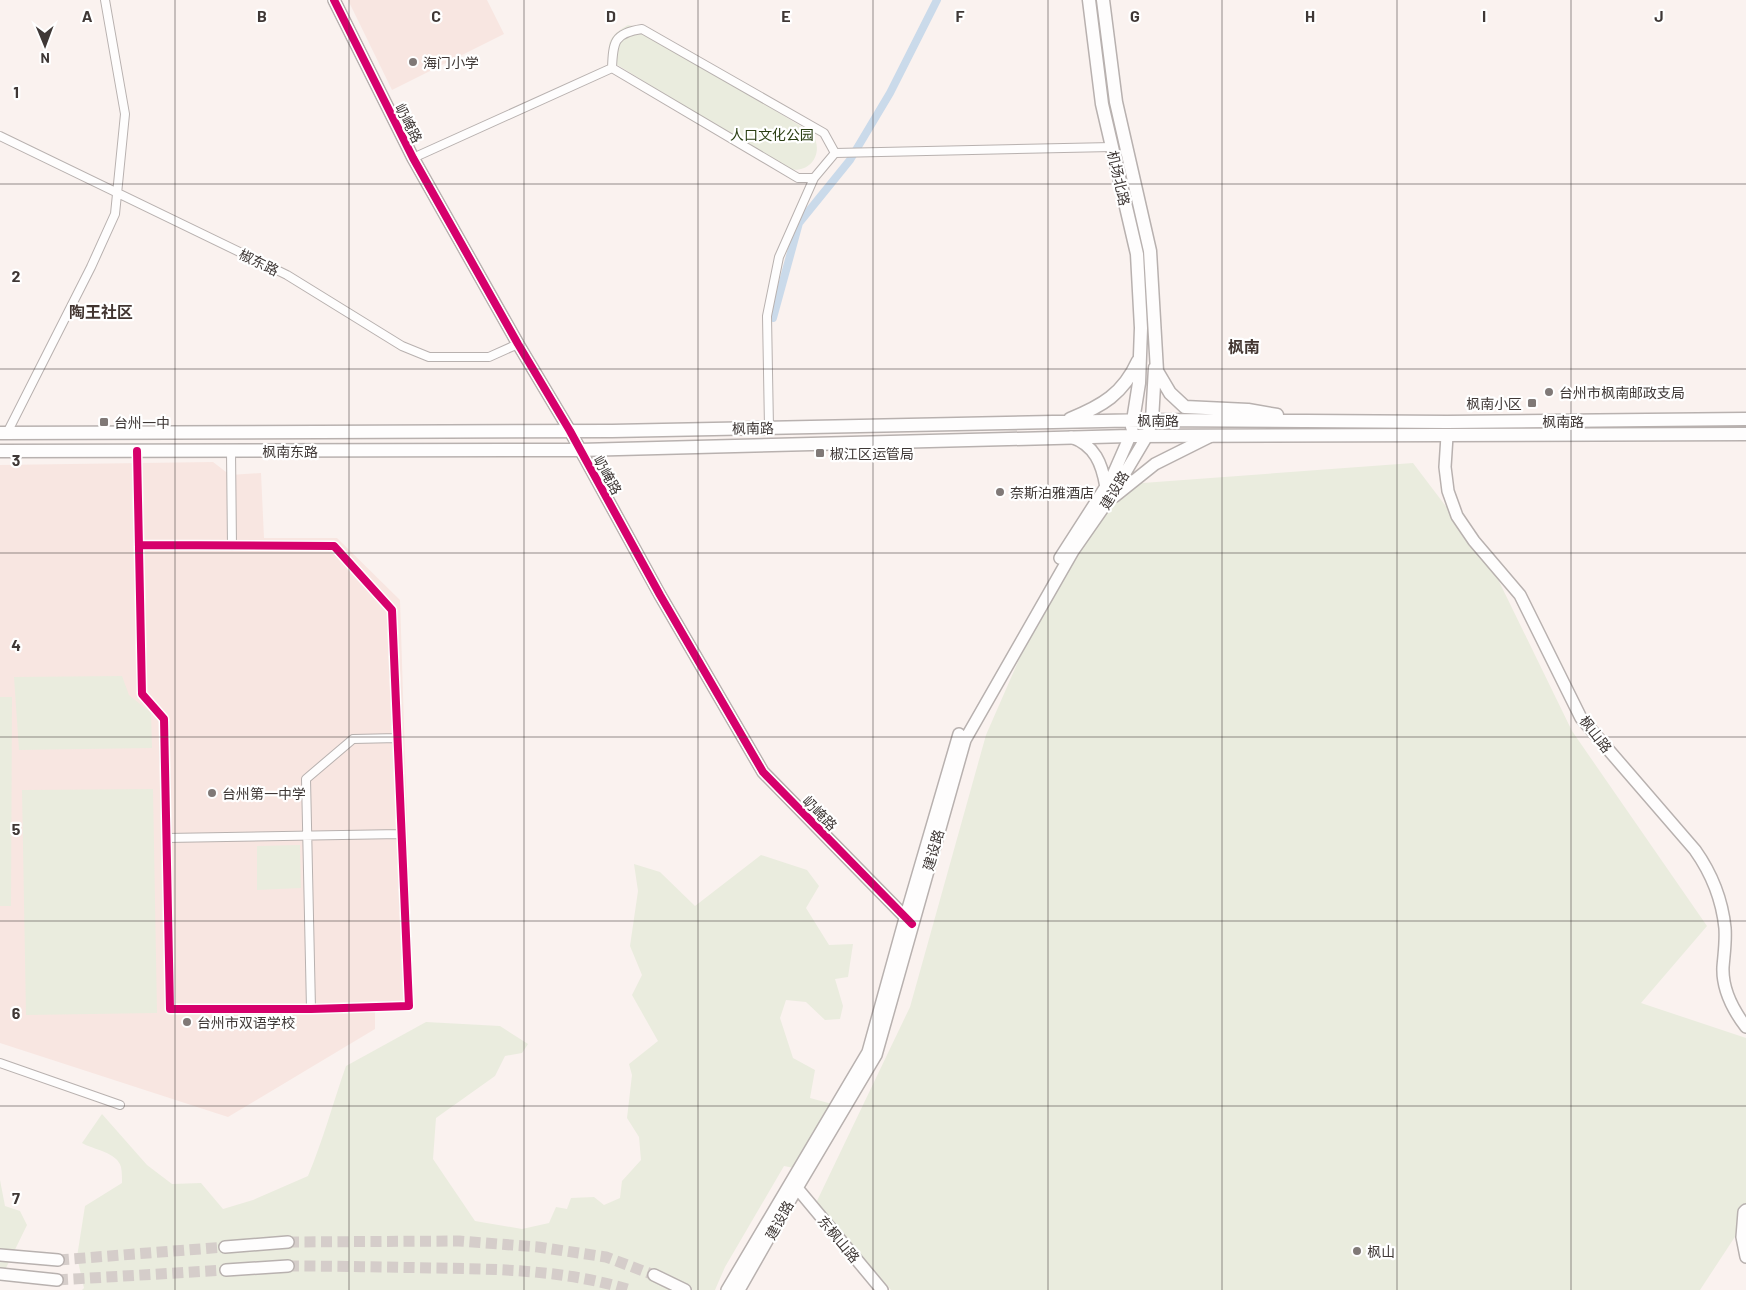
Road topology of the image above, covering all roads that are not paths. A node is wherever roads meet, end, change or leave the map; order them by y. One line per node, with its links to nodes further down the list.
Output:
1 (105, 0): 11 (street)
2 (334, 0): 9 (main road, 屷崦路)
3 (1089, 0): 7 (main road, 机场北路)
4 (1103, 0): 13 (main road, 机场北路)
5 (612, 68): 8 (street); 9 (street); 10 (street)
6 (0, 136): 11 (street, 椒东路)
7 (1112, 147): 8 (street); 14 (main road, 机场北路)
8 (835, 153): 10 (street)
9 (413, 158): 12 (main road, 屷崦路)
10 (814, 178): 20 (street)
11 (117, 193): 12 (street, 椒东路); 22 (street)
12 (518, 344): 21 (main road, 屷崦路)
13 (1156, 351): 17 (main road, 建设路); 18 (main road)
14 (1140, 357): 16 (main road, 机场北路); 19 (main road)
15 (1746, 419): 18 (main road, 枫南路)
16 (1134, 420): 17 (main road, 枫南路); 19 (main road, 枫南路); 24 (main road, 机场北路)
17 (1152, 420): 18 (main road, 枫南路); 25 (main road, 建设路)
18 (1293, 421)
19 (1062, 422): 20 (main road, 枫南路)
20 (769, 428): 21 (main road, 枫南路)
21 (570, 431): 22 (main road, 枫南路); 29 (main road, 屷崦路)
22 (4, 433)
23 (1746, 434): 27 (main road, 枫南路)
24 (1130, 436): 25 (main road, 枫南路); 28 (main road, 枫南路); 33 (main road, 建设路)
25 (1147, 436): 26 (main road, 枫南路); 34 (main road, 建设路)
26 (1212, 436): 27 (main road, 枫南路); 34 (main road)
27 (1447, 436): 43 (main road, 枫山路)
28 (1071, 438): 29 (main road, 枫南路); 33 (main road)
29 (580, 450): 32 (main road, 枫南东路); 41 (main road, 屷崦路)
30 (0, 451): 31 (main road, 枫南东路)
31 (137, 451): 32 (main road, 枫南东路); 35 (street)
32 (230, 451): 36 (street)
33 (1106, 487): 41 (main road, 建设路)
34 (1108, 502): 41 (main road, 建设路)
35 (139, 546): 36 (street); 40 (street)
36 (232, 546): 37 (street)
37 (398, 738): 38 (street); 39 (street)
38 (401, 834): 39 (street); 42 (street)
39 (307, 836): 40 (street); 42 (street)
40 (167, 838): 42 (street)
41 (909, 921): 46 (main road, 建设路); 59 (main road, 建设路)
42 (311, 1009)
43 (1746, 1027)
44 (0, 1063): 45 (street)
45 (120, 1105)
46 (797, 1188): 60 (main road, 建设路); 61 (main road, 东枫山路)
47 (1746, 1210): 51 (main road)
48 (288, 1242): 49 (main road)
49 (225, 1247)
50 (0, 1255): 52 (main road)
51 (1746, 1257)
52 (58, 1260)
53 (288, 1266): 54 (main road)
54 (226, 1270)
55 (0, 1274): 57 (main road)
56 (654, 1276): 58 (main road)
57 (57, 1280)
58 (685, 1290)
59 (727, 1290)
60 (739, 1290)
61 (882, 1290)

